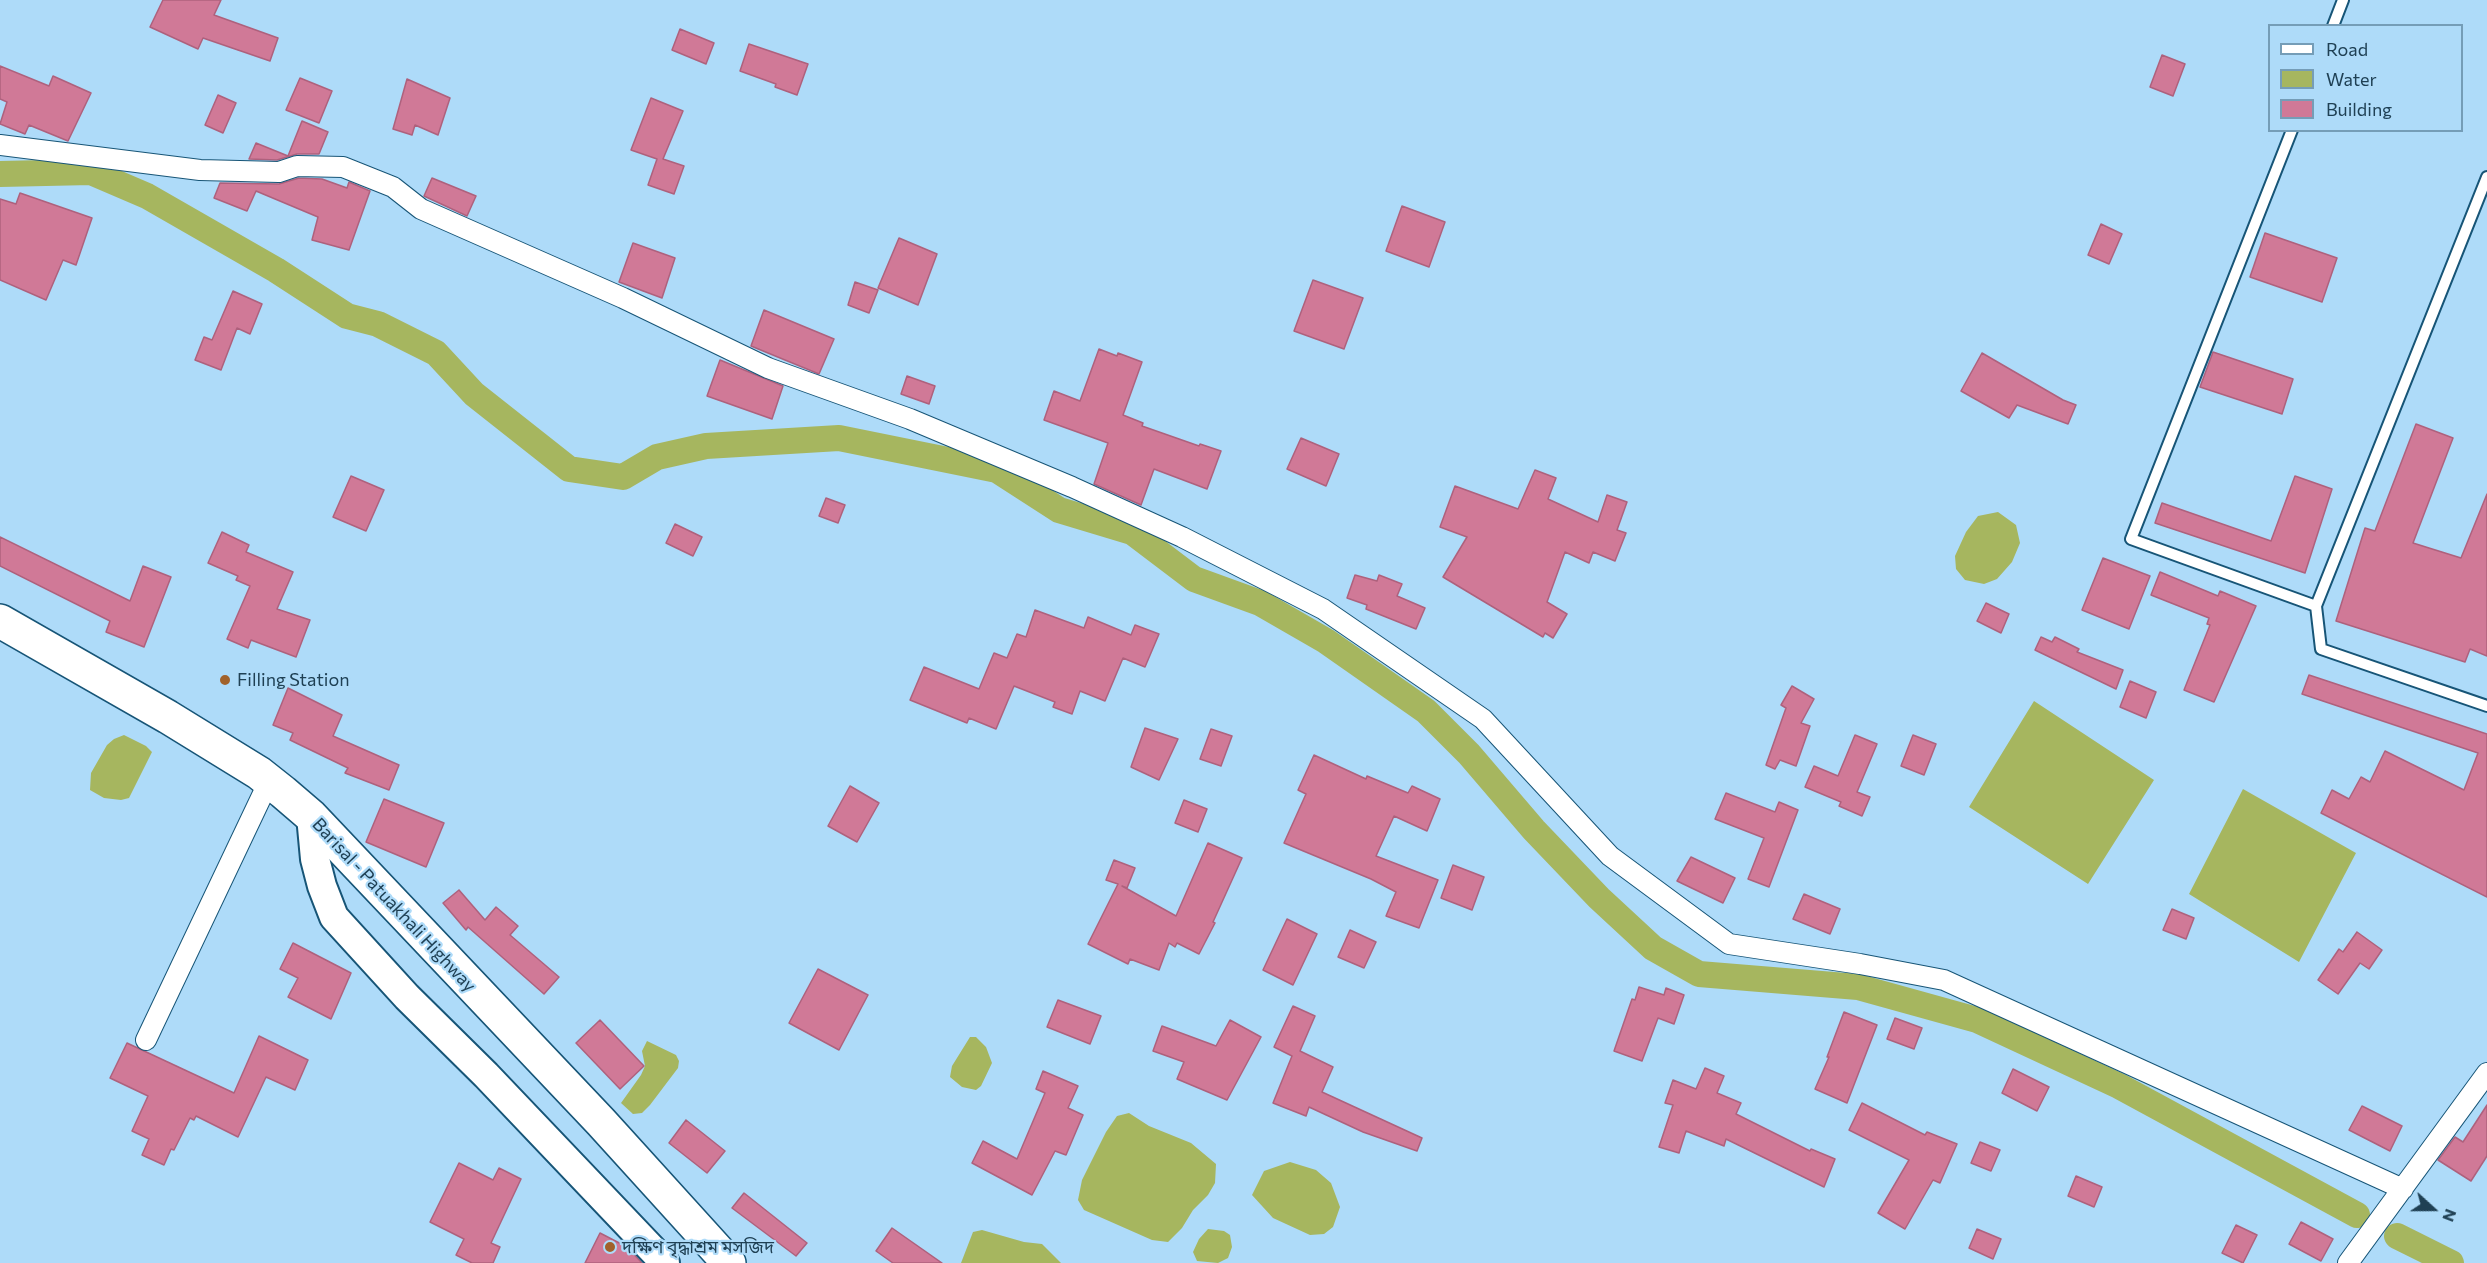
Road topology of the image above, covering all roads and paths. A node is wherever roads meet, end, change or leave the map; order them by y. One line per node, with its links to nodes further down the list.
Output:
1 (2343, 0): 2 (lane)
2 (2334, 24)
3 (2291, 132): 6 (lane)
4 (0, 146): 13 (street)
5 (2487, 177): 6 (lane)
6 (2316, 606): 8 (lane)
7 (0, 621): 9 (highway, Barisal - Patuakhali Highway)
8 (2487, 706)
9 (269, 781): 10 (highway, Barisal - Patuakhali Highway); 11 (street)
10 (311, 816): 14 (street); 15 (highway, Barisal - Patuakhali Highway)
11 (146, 1040)
12 (2487, 1073): 13 (street)
13 (2403, 1189): 16 (street)
14 (665, 1263)
15 (729, 1263)
16 (2348, 1263)

